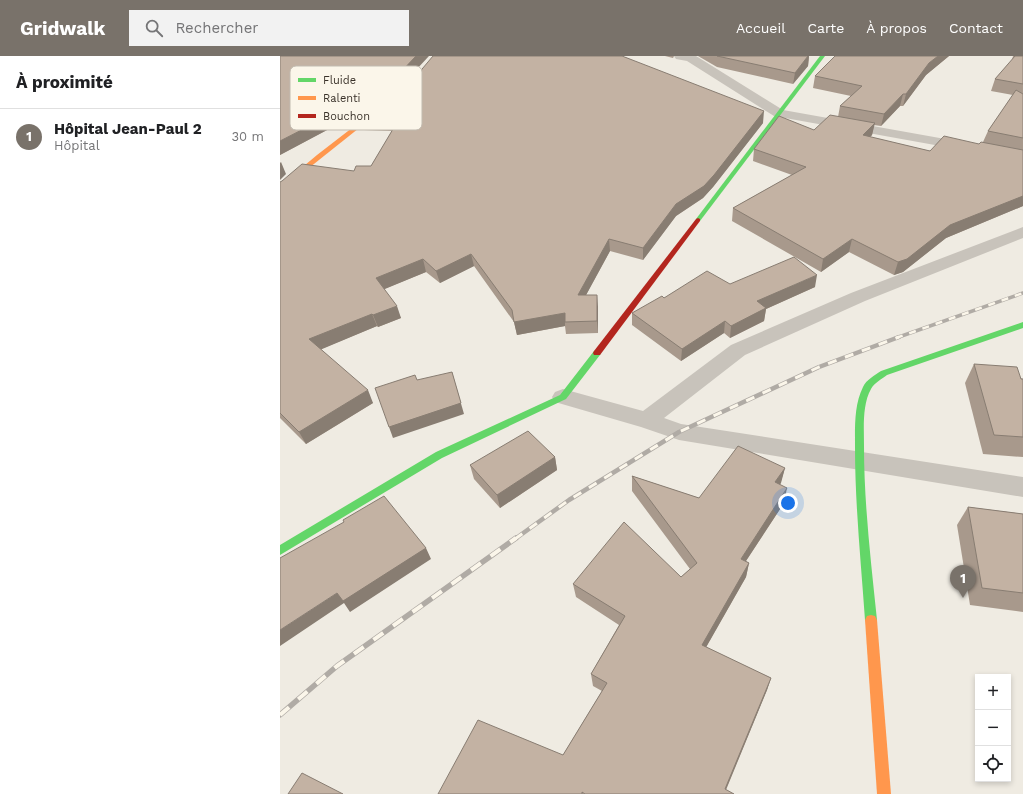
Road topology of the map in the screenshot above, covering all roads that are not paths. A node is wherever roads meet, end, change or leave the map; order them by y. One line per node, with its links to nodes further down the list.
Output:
1 (680, 56): 3 (street)
2 (823, 56): 3 (street)
3 (779, 113): 5 (street); 9 (street)
4 (353, 130): 6 (street)
5 (1023, 157)
6 (280, 189)
7 (1023, 232): 10 (street)
8 (1023, 325): 11 (street)
9 (563, 397): 10 (street); 13 (street)
10 (646, 420): 11 (street)
11 (859, 462): 12 (street); 14 (street)
12 (1023, 487)
13 (280, 550)
14 (884, 794)

